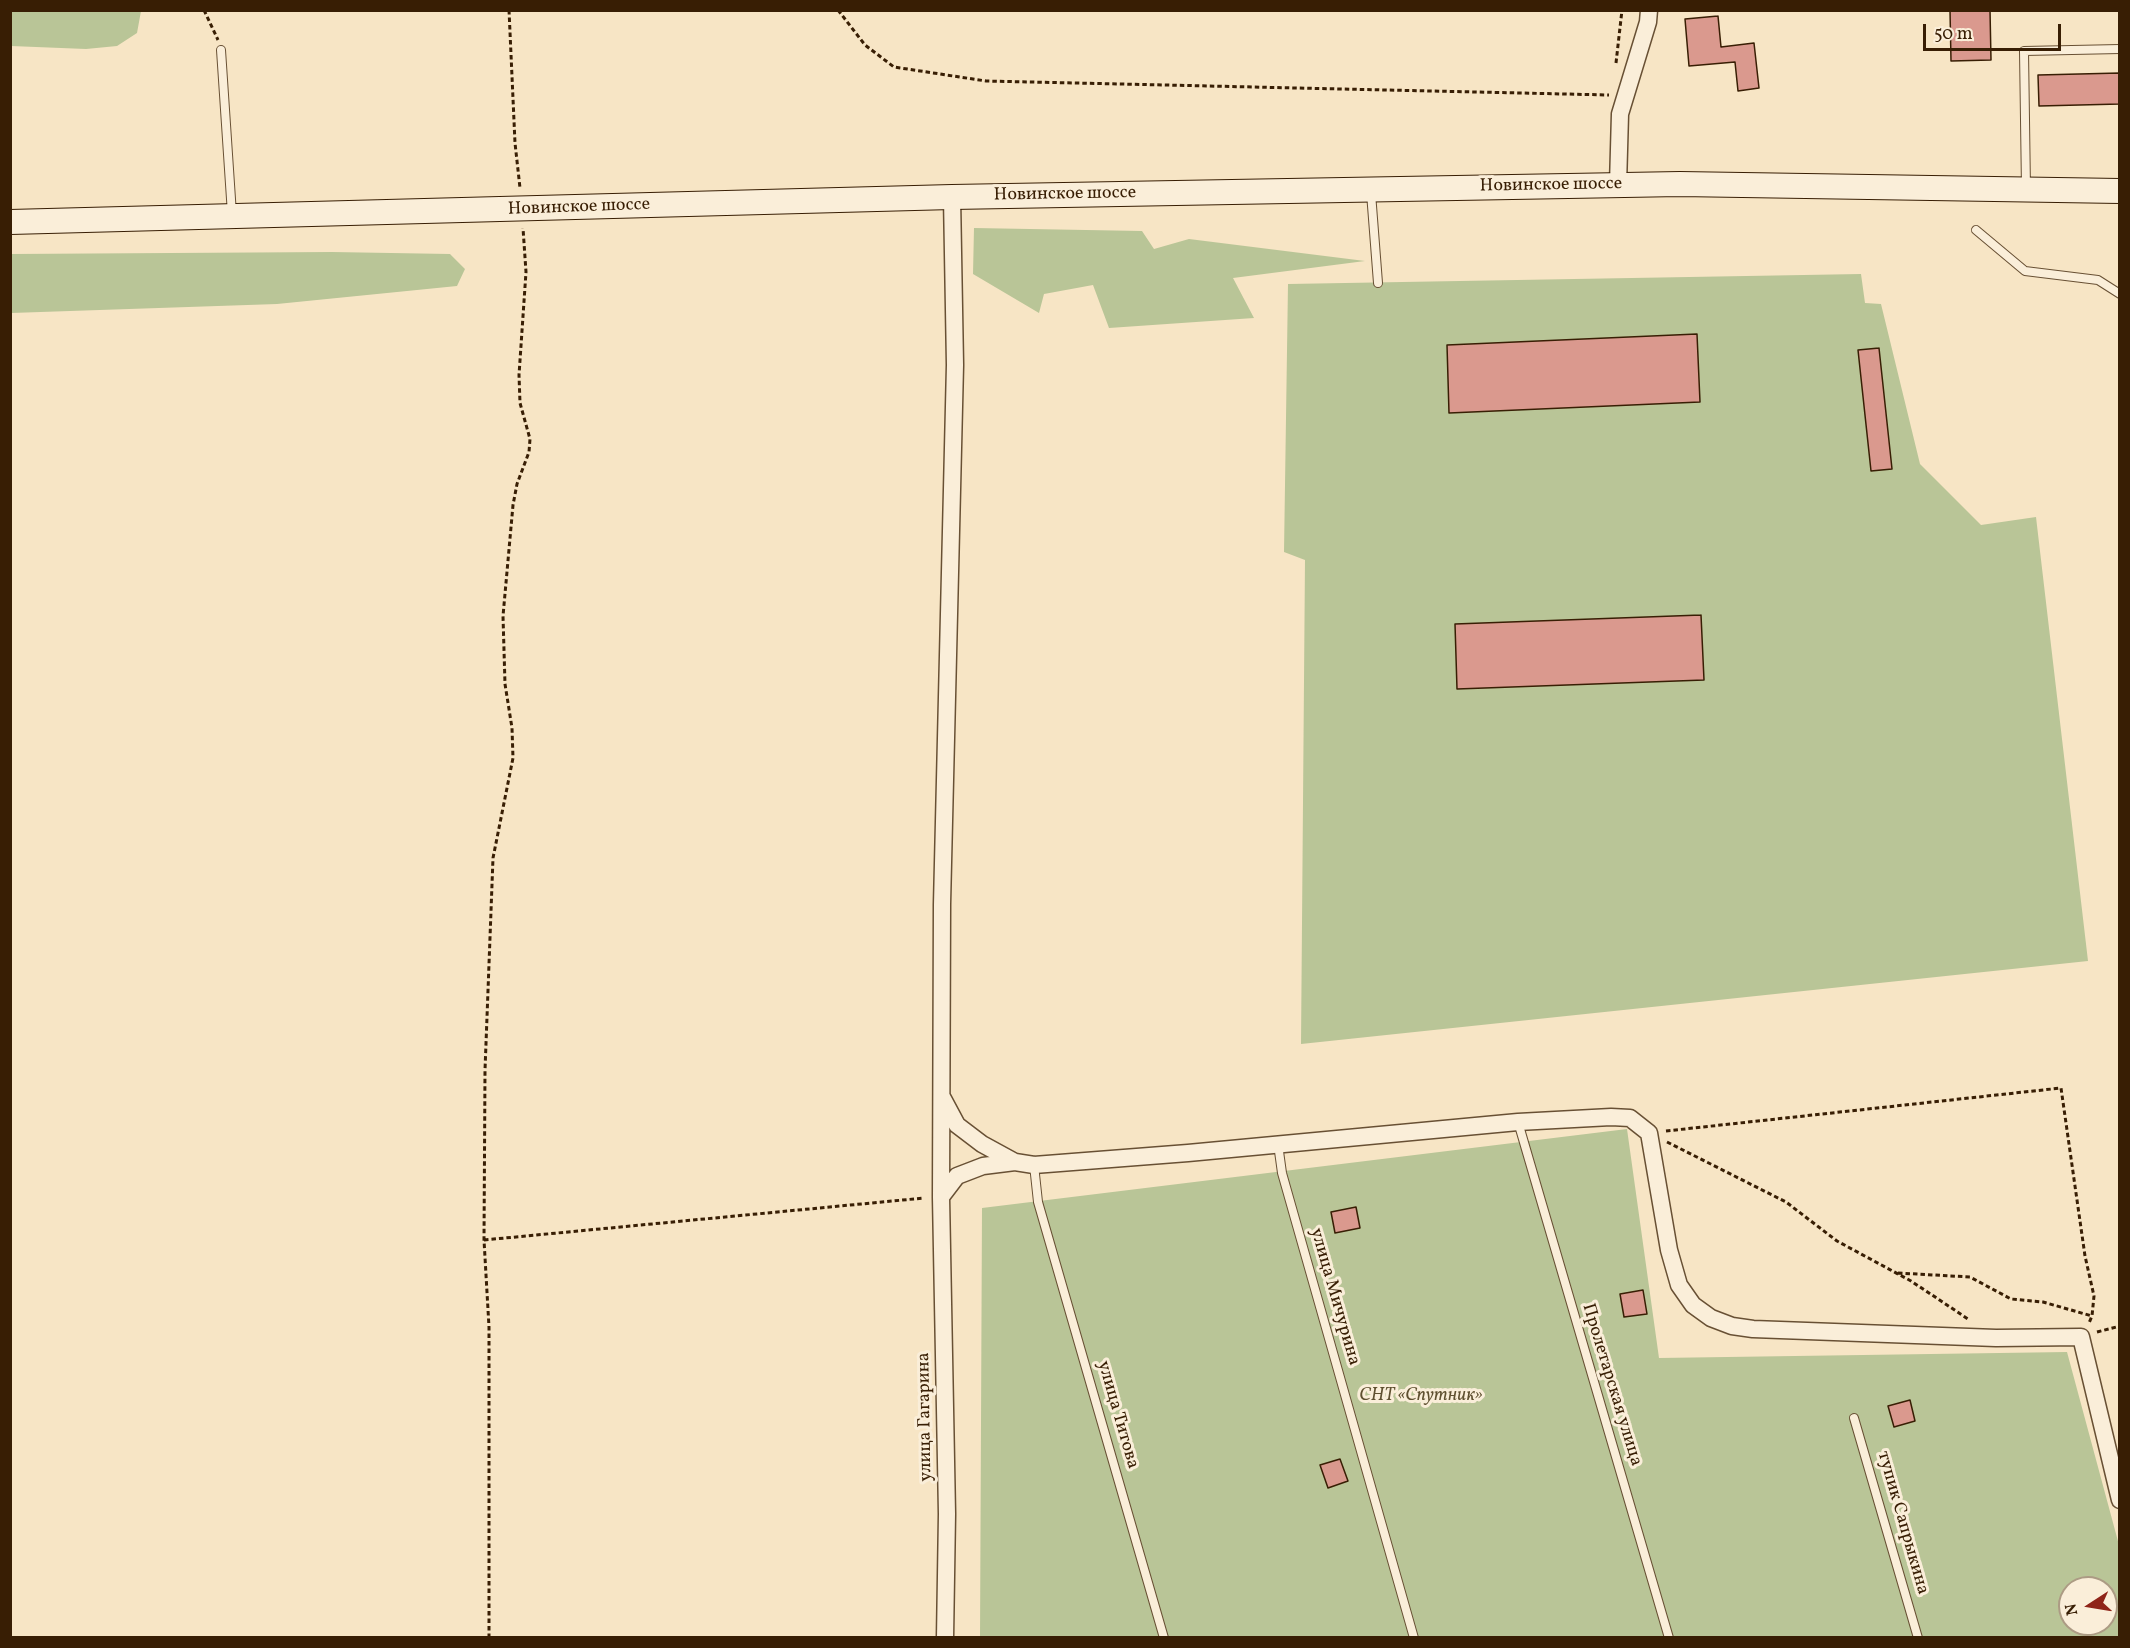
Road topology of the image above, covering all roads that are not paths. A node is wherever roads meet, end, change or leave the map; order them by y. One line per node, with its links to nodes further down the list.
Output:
1 (1648, 10): 4 (street)
2 (2120, 49): 6 (lane)
3 (221, 50): 9 (lane)
4 (1618, 185): 5 (main road, Новинское шоссе); 6 (main road, Новинское шоссе)
5 (1371, 189): 8 (main road, Новинское шоссе); 12 (lane)
6 (2026, 189): 7 (main road, Новинское шоссе)
7 (2120, 191)
8 (952, 197): 9 (main road, Новинское шоссе); 14 (street, улица Гагарина)
9 (232, 216): 10 (main road, Новинское шоссе)
10 (10, 222)
11 (1976, 230): 13 (lane)
12 (1378, 283)
13 (2120, 294)
14 (941, 1096): 17 (street); 19 (street, улица Гагарина)
15 (1518, 1122): 16 (street); 21 (street); 25 (lane, Пролетарская улица)
16 (1278, 1144): 18 (street); 24 (lane, улица Мичурина)
17 (1015, 1162): 18 (street); 19 (street)
18 (1034, 1165): 23 (lane, улица Титова)
19 (941, 1197): 22 (street, улица Гагарина)
20 (1854, 1418): 26 (lane, тупик Сапрыкина)
21 (2120, 1500)
22 (945, 1638)
23 (1164, 1638)
24 (1414, 1638)
25 (1669, 1638)
26 (1918, 1638)

